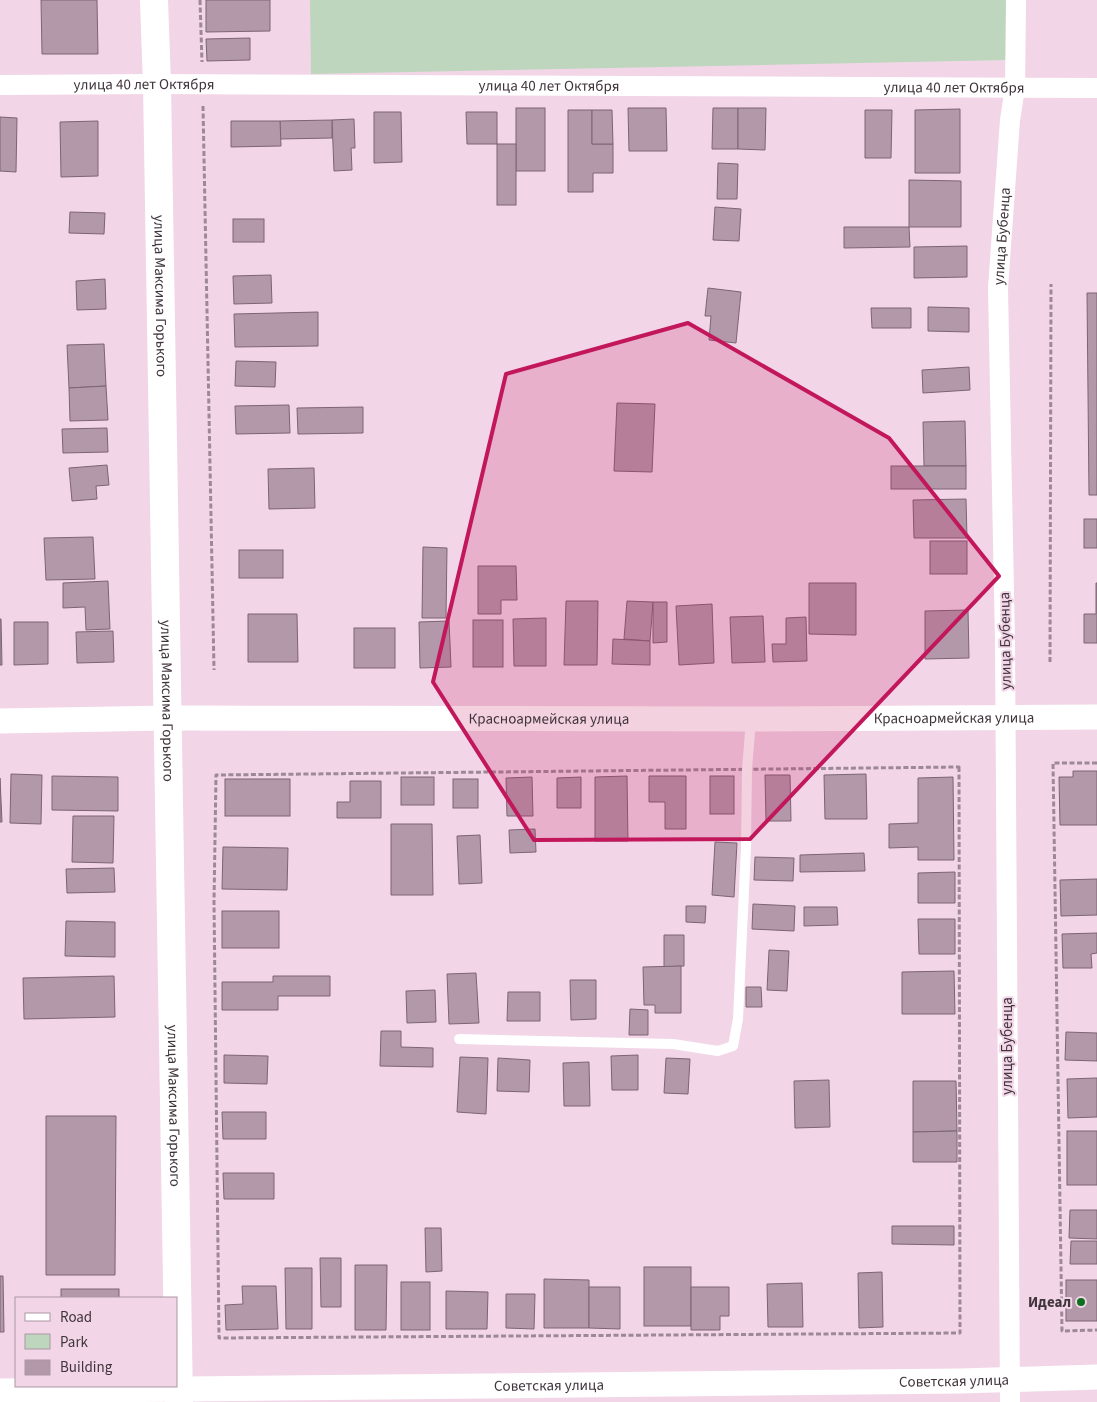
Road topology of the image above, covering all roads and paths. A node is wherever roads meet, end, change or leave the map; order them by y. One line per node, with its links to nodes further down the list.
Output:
1 (154, 0): 4 (main road, улица Максима Горького)
2 (200, 0): 6 (path)
3 (1016, 0): 7 (street, улица Бубенца)
4 (157, 84): 5 (street, улица 40 лет Октября); 6 (street, улица 40 лет Октября); 14 (main road, улица Максима Горького)
5 (0, 85)
6 (202, 85): 7 (street, улица 40 лет Октября); 11 (path)
7 (1015, 88): 8 (street, улица 40 лет Октября); 12 (street, улица Бубенца)
8 (1097, 88)
9 (1051, 284): 10 (path)
10 (1050, 662)
11 (214, 670)
12 (1006, 717): 13 (street, Красноармейская улица); 15 (street, Красноармейская улица); 26 (street, улица Бубенца)
13 (1097, 717)
14 (168, 718): 15 (street, Красноармейская улица); 16 (street, Красноармейская улица); 20 (main road, улица Максима Горького)
15 (751, 719): 19 (lane)
16 (0, 721)
17 (1097, 763): 21 (path)
18 (216, 775): 23 (path)
19 (459, 1039)
20 (177, 1297)
21 (1097, 1330)
22 (178, 1334): 27 (main road, улица Максима Горького)
23 (219, 1338)
24 (1097, 1376): 26 (street, Советская улица)
25 (0, 1391): 27 (street, Советская улица)
26 (1010, 1391): 27 (street, Советская улица)
27 (179, 1396)

